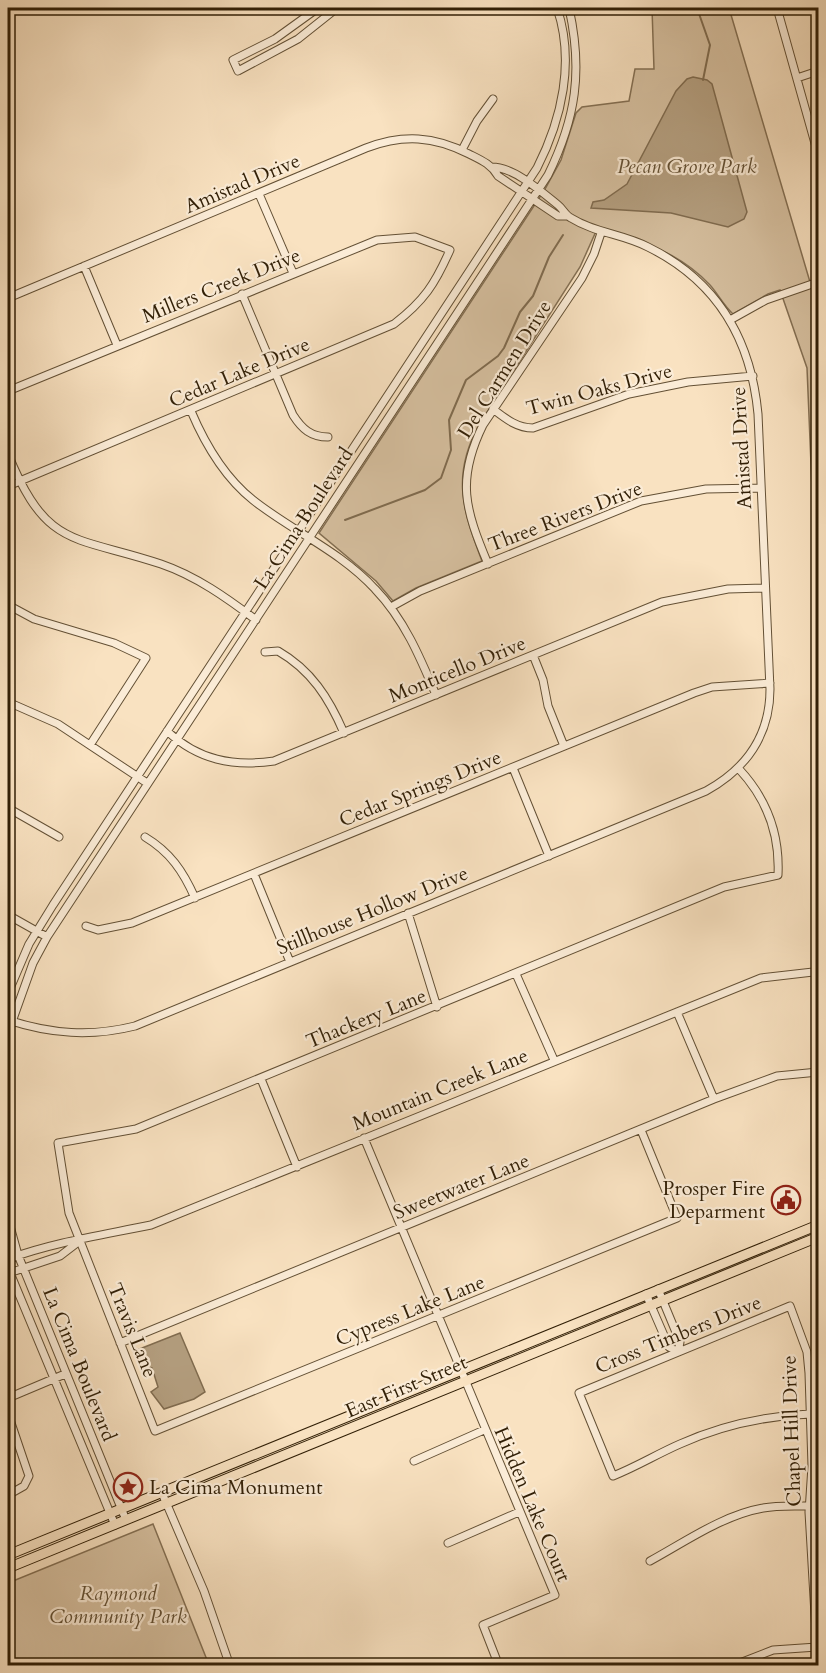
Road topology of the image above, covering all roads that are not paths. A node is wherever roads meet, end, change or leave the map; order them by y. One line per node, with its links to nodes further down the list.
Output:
1 (318, 8): 2 (street)
2 (337, 8)
3 (557, 8): 7 (street, La Cima Boulevard)
4 (569, 8): 6 (street, La Cima Boulevard)
5 (777, 8): 9 (street)
6 (575, 35): 7 (street); 12 (street, La Cima Boulevard)
7 (564, 40): 11 (street, La Cima Boulevard)
8 (819, 71): 9 (street)
9 (797, 78): 14 (street)
10 (494, 99): 13 (street)
11 (561, 102): 12 (street); 16 (street, La Cima Boulevard)
12 (575, 103): 17 (street, La Cima Boulevard)
13 (462, 150): 15 (street, Amistad Drive); 19 (street, Amistad Drive)
14 (819, 154)
15 (492, 167): 16 (street, Amistad Drive); 18 (street, Amistad Drive)
16 (527, 184): 17 (street, Amistad Drive); 18 (street, La Cima Boulevard)
17 (537, 191): 20 (street, La Cima Boulevard); 21 (street, Amistad Drive)
18 (522, 192): 20 (street, Amistad Drive); 41 (street, La Cima Boulevard)
19 (259, 194): 24 (street, Amistad Drive); 25 (street)
20 (532, 199): 21 (street, Amistad Drive); 42 (street, La Cima Boulevard)
21 (567, 216): 22 (street, Amistad Drive)
22 (601, 233): 29 (street, Amistad Drive); 34 (street, Del Carmen Drive)
23 (450, 250): 25 (street, Millers Creek Drive); 31 (street, Cedar Lake Drive)
24 (84, 266): 28 (street, Amistad Drive); 30 (street)
25 (293, 273): 27 (street, Millers Creek Drive)
26 (819, 282): 29 (street)
27 (243, 294): 30 (street, Millers Creek Drive); 31 (street)
28 (8, 298)
29 (730, 320): 32 (street, Amistad Drive)
30 (117, 345): 33 (street, Millers Creek Drive)
31 (276, 375): 35 (street, Cedar Lake Drive); 36 (street)
32 (753, 376): 34 (street, Twin Oaks Drive); 40 (street, Amistad Drive)
33 (8, 391)
34 (494, 409): 43 (street, Del Carmen Drive)
35 (191, 411): 38 (street, Cedar Lake Drive); 41 (street)
36 (328, 437)
37 (8, 454): 38 (street)
38 (19, 481): 39 (street, Cedar Lake Drive); 47 (street)
39 (8, 486)
40 (760, 488): 43 (street, Three Rivers Drive); 44 (street, Amistad Drive)
41 (298, 532): 42 (street); 47 (street, La Cima Boulevard)
42 (309, 537): 46 (street); 48 (street, La Cima Boulevard)
43 (488, 564): 46 (street, Three Rivers Drive)
44 (765, 588): 50 (street, Monticello Drive); 51 (street, Amistad Drive)
45 (8, 605): 57 (street)
46 (391, 607): 52 (street)
47 (246, 612): 48 (street); 54 (street, La Cima Boulevard)
48 (256, 620): 56 (street, La Cima Boulevard)
49 (266, 652): 55 (street)
50 (533, 655): 52 (street, Monticello Drive); 58 (street)
51 (770, 683): 58 (street, Cedar Springs Drive); 60 (street, Amistad Drive)
52 (436, 695): 55 (street, Monticello Drive)
53 (8, 702): 57 (street)
54 (167, 731): 56 (street, Monticello Drive); 61 (street, La Cima Boulevard)
55 (344, 733): 56 (street, Monticello Drive)
56 (176, 740): 62 (street, La Cima Boulevard)
57 (90, 744): 61 (street)
58 (564, 746): 59 (street, Cedar Springs Drive)
59 (513, 768): 66 (street); 67 (street, Cedar Springs Drive)
60 (738, 769): 66 (street, Stillhouse Hollow Drive); 76 (street, Thackery Lane)
61 (137, 777): 62 (street); 72 (street, La Cima Boulevard)
62 (147, 783): 73 (street, La Cima Boulevard)
63 (8, 808): 64 (street)
64 (59, 837)
65 (145, 837): 68 (street)
66 (549, 856): 69 (street, Stillhouse Hollow Drive)
67 (254, 874): 68 (street, Cedar Springs Drive); 74 (street)
68 (195, 898): 71 (street, Cedar Springs Drive)
69 (408, 913): 74 (street, Stillhouse Hollow Drive); 78 (street)
70 (8, 915): 72 (street)
71 (86, 926)
72 (37, 932): 73 (street); 77 (street, La Cima Boulevard)
73 (47, 937): 80 (street, La Cima Boulevard)
74 (290, 962): 80 (street, Stillhouse Hollow Drive)
75 (813, 972): 79 (street, Mountain Creek Lane)
76 (516, 974): 78 (street, Thackery Lane); 82 (street)
77 (8, 993)
78 (437, 1007): 84 (street, Thackery Lane)
79 (677, 1012): 82 (street, Mountain Creek Lane); 85 (street)
80 (9, 1020): 81 (street, La Cima Boulevard)
81 (8, 1033)
82 (554, 1060): 87 (street, Mountain Creek Lane)
83 (819, 1072): 85 (street, Sweetwater Lane)
84 (261, 1079): 88 (street); 94 (street, Thackery Lane)
85 (714, 1099): 86 (street, Sweetwater Lane)
86 (641, 1130): 91 (street, Sweetwater Lane); 106 (street, Cypress Lake Lane)
87 (364, 1138): 88 (street, Mountain Creek Lane); 91 (street, Hidden Lake Court)
88 (297, 1167): 94 (street, Mountain Creek Lane)
89 (8, 1219): 96 (street, La Cima Boulevard)
90 (819, 1225): 92 (main road, East First Street)
91 (401, 1228): 106 (street, Hidden Lake Court); 107 (street, Sweetwater Lane)
92 (808, 1229): 93 (main road); 95 (main road, East First Street)
93 (815, 1238): 97 (main road, East First Street)
94 (79, 1241): 96 (street, Mountain Creek Lane); 99 (street, Mountain Creek Lane); 107 (street, Travis Lane)
95 (768, 1245): 97 (main road); 101 (main road, East First Street)
96 (18, 1255): 98 (street, Mountain Creek Lane); 99 (street, La Cima Boulevard)
97 (773, 1256): 103 (main road, East First Street)
98 (8, 1259)
99 (23, 1268): 100 (street, Mountain Creek Lane); 110 (street, La Cima Boulevard)
100 (8, 1270): 111 (street, La Cima Boulevard)
101 (658, 1289): 102 (main road, East First Street); 103 (street)
102 (646, 1294): 104 (street); 109 (main road, East First Street)
103 (663, 1301): 104 (main road, East First Street); 108 (street)
104 (651, 1305): 108 (street); 112 (main road, East First Street)
105 (790, 1306): 108 (street, Cross Timbers Drive); 115 (street, Chapel Hill Drive)
106 (438, 1317): 109 (street, Hidden Lake Court); 117 (street, Cypress Lake Lane)
107 (120, 1343): 117 (street, Travis Lane)
108 (678, 1352): 115 (street, Cross Timbers Drive)
109 (459, 1371): 112 (street, Hidden Lake Court); 119 (main road, East First Street)
110 (65, 1374): 111 (street); 123 (street, La Cima Boulevard)
111 (54, 1379): 113 (street); 125 (street, La Cima Boulevard)
112 (464, 1381): 116 (street, Hidden Lake Court); 121 (main road, East First Street)
113 (8, 1398)
114 (8, 1414): 120 (street)
115 (810, 1414): 122 (street, Chapel Hill Drive)
116 (484, 1430): 118 (street); 124 (street, Hidden Lake Court)
117 (155, 1431)
118 (414, 1461)
119 (162, 1493): 121 (street); 123 (main road, East First Street)
120 (8, 1495)
121 (166, 1505): 126 (main road, East First Street); 134 (street)
122 (810, 1506): 130 (street, Chapel Hill Drive); 131 (street)
123 (121, 1509): 125 (main road, East First Street); 126 (street, La Cima Boulevard)
124 (519, 1512): 128 (street); 135 (street, Hidden Lake Court)
125 (110, 1513): 127 (street, La Cima Boulevard); 129 (main road, East First Street)
126 (126, 1520): 127 (main road, East First Street)
127 (115, 1525): 132 (main road, East First Street)
128 (448, 1543)
129 (8, 1555)
130 (815, 1559): 133 (street, Chapel Hill Drive)
131 (650, 1561)
132 (8, 1569)
133 (817, 1647): 136 (street); 137 (street, Chapel Hill Drive)
134 (230, 1665)
135 (500, 1665)
136 (732, 1665)
137 (818, 1665)

